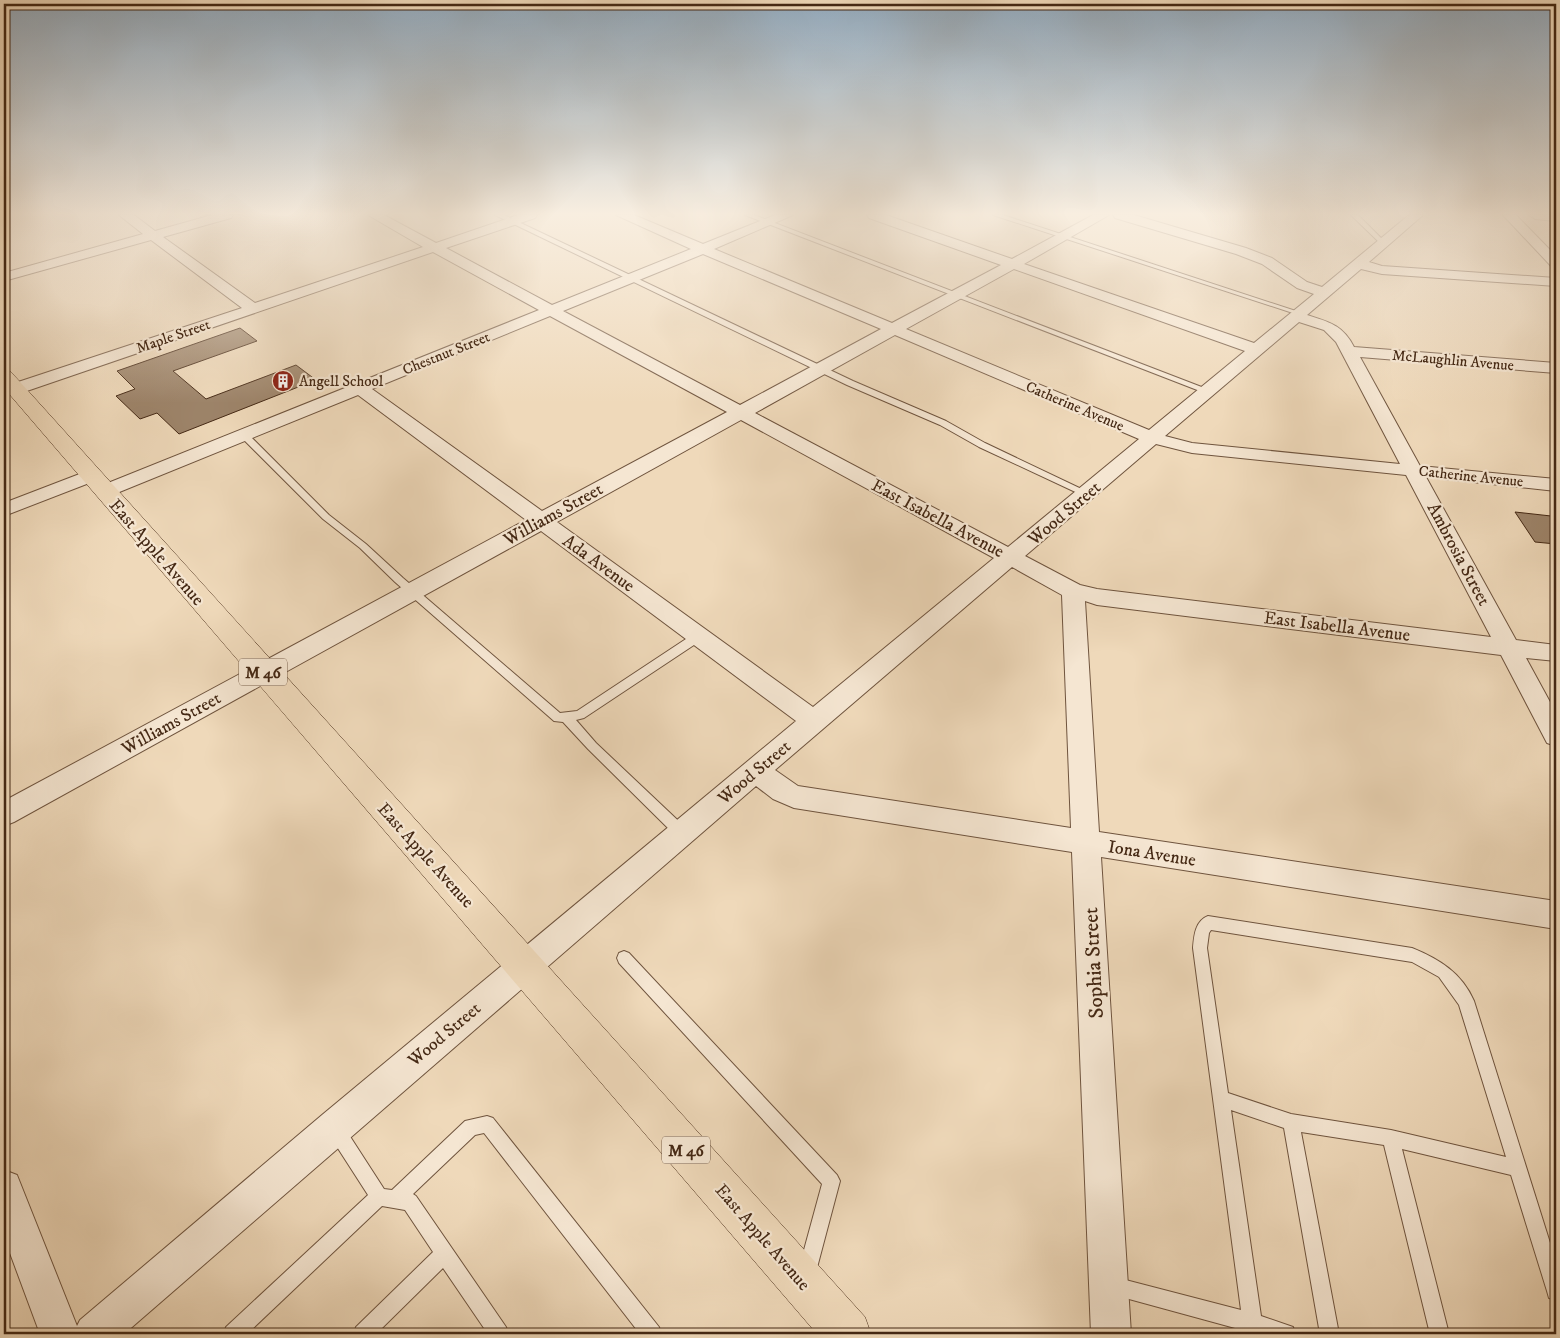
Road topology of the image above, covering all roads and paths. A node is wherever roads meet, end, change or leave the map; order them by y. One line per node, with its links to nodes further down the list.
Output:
1 (210, 277): 16 (street)
2 (347, 277): 16 (street, Maple Street)
3 (490, 277): 17 (street, East Isabella Avenue)
4 (772, 277): 19 (street, Catherine Avenue)
5 (913, 277): 15 (lane)
6 (989, 277): 15 (street, Williams Street)
7 (1052, 277): 20 (street)
8 (1185, 277): 18 (lane)
9 (1291, 277): 14 (street)
10 (1343, 277): 14 (street, Wood Street)
11 (1490, 277): 13 (street)
12 (631, 278): 17 (street, Chestnut Street); 23 (lane)
13 (1556, 282)
14 (1325, 293): 18 (street, Wood Street)
15 (957, 295): 19 (street, Williams Street); 26 (lane)
16 (253, 309): 24 (street, Maple Street)
17 (551, 310): 25 (street, Chestnut Street); 27 (street, East Isabella Avenue)
18 (1299, 315): 20 (street, Wood Street); 21 (street, Ambrosia Street)
19 (894, 329): 23 (street, Williams Street); 29 (street, Catherine Avenue)
20 (1258, 350): 26 (street, Wood Street)
21 (1350, 351): 22 (street, McLaughlin Avenue); 30 (street, Ambrosia Street)
22 (1556, 368)
23 (822, 369): 27 (street, Williams Street); 33 (lane)
24 (10, 382): 31 (main road, East Apple Avenue / M 46)
25 (360, 388): 28 (street, Chestnut Street); 35 (street, Ada Avenue)
26 (1208, 391): 29 (street, Wood Street)
27 (740, 412): 35 (street, Williams Street); 36 (street, East Isabella Avenue)
28 (244, 435): 31 (street, Chestnut Street); 37 (lane)
29 (1152, 438): 30 (street, Catherine Avenue); 33 (street, Wood Street)
30 (1414, 470): 32 (street, Catherine Avenue); 40 (street, Ambrosia Street)
31 (97, 484): 34 (street, Chestnut Street); 42 (main road, East Apple Avenue / M 46)
32 (1556, 484)
33 (1087, 494): 36 (street, Wood Street)
34 (4, 510)
35 (541, 521): 37 (street, Williams Street); 39 (street, Ada Avenue)
36 (1011, 557): 38 (street, East Isabella Avenue); 44 (street, Wood Street)
37 (412, 591): 42 (street, Williams Street); 43 (lane)
38 (1073, 591): 40 (street, East Isabella Avenue); 49 (street, Sophia Street)
39 (699, 636): 43 (lane); 44 (street, Ada Avenue)
40 (1510, 647): 41 (street, East Isabella Avenue); 45 (street, Ambrosia Street)
41 (1556, 653)
42 (263, 673): 47 (street, Williams Street); 52 (main road, East Apple Avenue / M 46)
43 (567, 718): 48 (lane)
44 (814, 721): 46 (street, Wood Street)
45 (1556, 736)
46 (756, 770): 48 (street, Wood Street); 49 (street, Iona Avenue)
47 (4, 814)
48 (682, 833): 52 (street, Wood Street)
49 (1086, 842): 50 (street, Iona Avenue); 62 (street, Sophia Street)
50 (1556, 915)
51 (624, 958): 61 (lane)
52 (524, 966): 55 (street, Wood Street); 61 (main road, East Apple Avenue / M 46)
53 (1221, 1099): 54 (lane); 57 (lane); 64 (lane)
54 (1292, 1122): 56 (lane); 74 (lane)
55 (334, 1127): 59 (lane); 67 (street, Wood Street)
56 (1391, 1138): 57 (lane); 75 (lane)
57 (1518, 1168): 63 (lane)
58 (4, 1188): 66 (street)
59 (387, 1198): 60 (lane); 68 (lane); 71 (lane)
60 (445, 1253): 69 (lane); 70 (lane)
61 (804, 1284): 65 (main road, East Apple Avenue / M 46)
62 (1108, 1284): 64 (lane); 72 (street, Sophia Street)
63 (1556, 1291)
64 (1252, 1323): 73 (lane)
65 (841, 1332)
66 (60, 1334)
67 (94, 1334)
68 (233, 1334)
69 (363, 1334)
70 (500, 1334)
71 (652, 1334)
72 (1110, 1334)
73 (1286, 1334)
74 (1329, 1334)
75 (1439, 1334)

